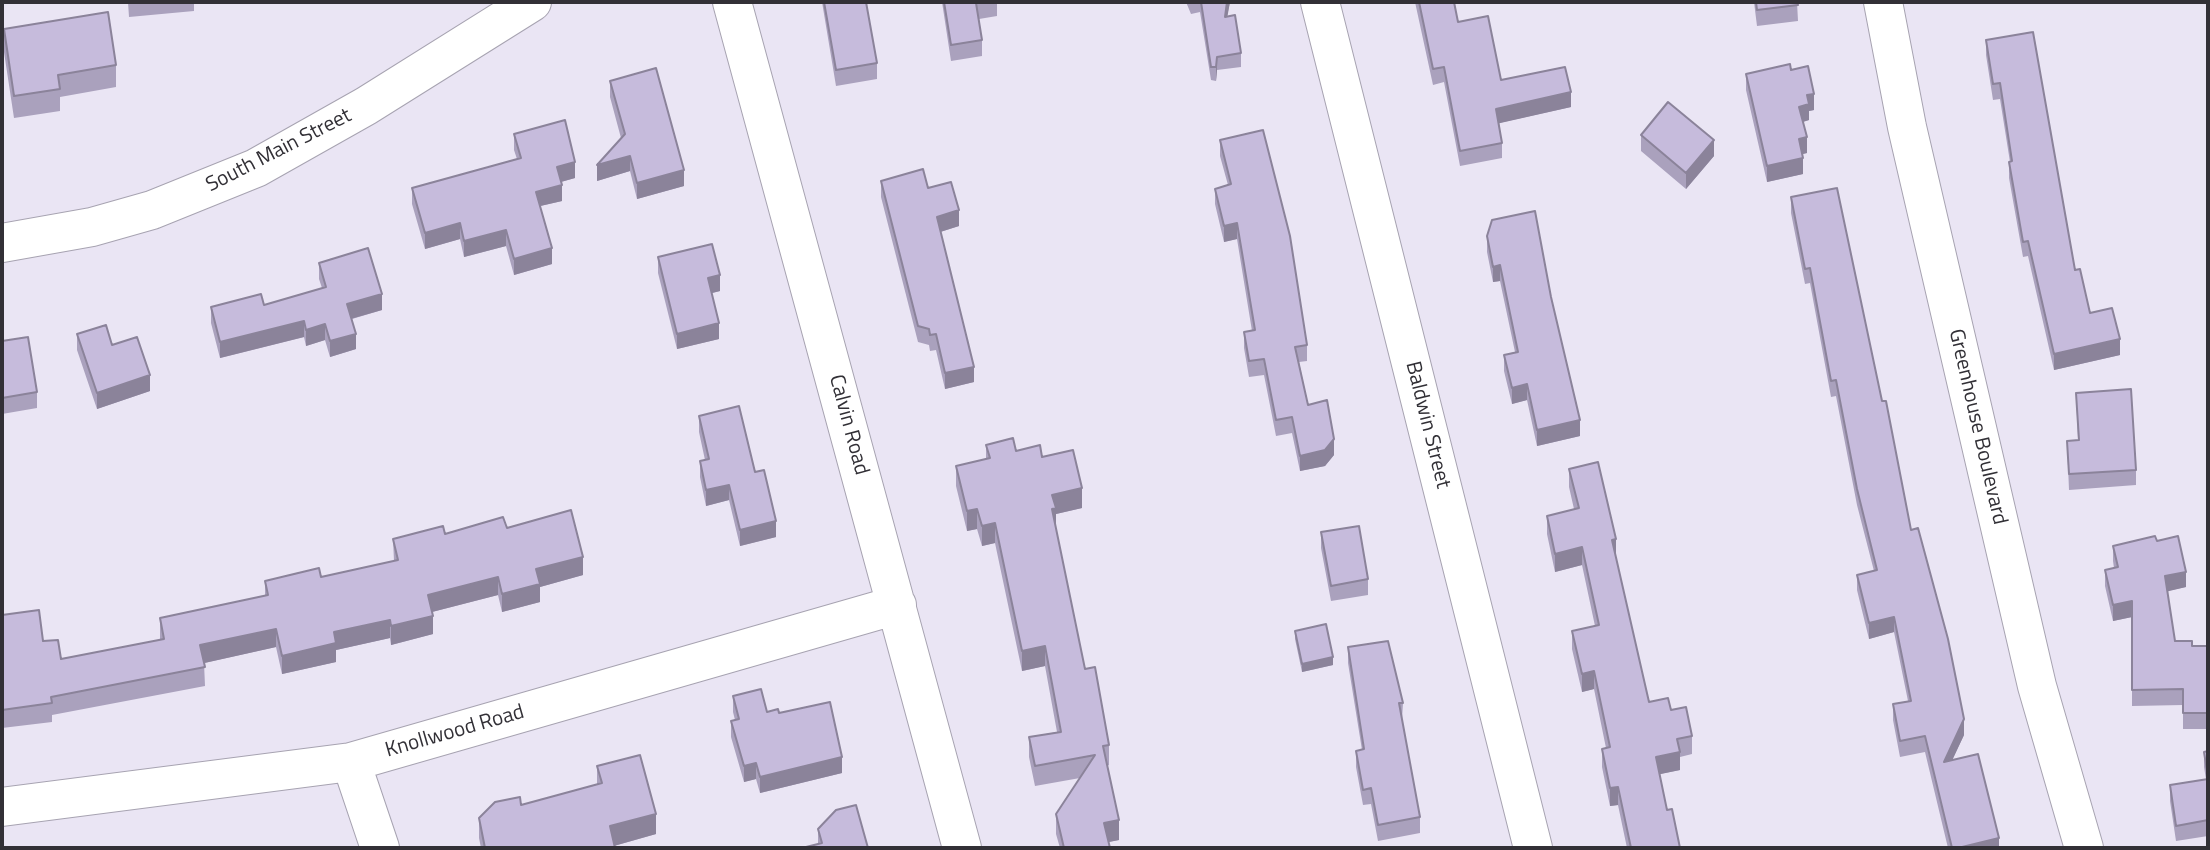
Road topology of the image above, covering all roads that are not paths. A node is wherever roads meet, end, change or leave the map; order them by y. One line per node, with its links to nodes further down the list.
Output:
1 (532, 2): 5 (street, South Main Street)
2 (732, 2): 6 (street, Calvin Road)
3 (1320, 2): 11 (street, Baldwin Street)
4 (1883, 2): 12 (street, Greenhouse Boulevard)
5 (2, 243)
6 (897, 605): 7 (street, Knollwood Road); 10 (street, Calvin Road)
7 (351, 762): 8 (street, Knollwood Road); 9 (street)
8 (2, 807)
9 (380, 848)
10 (962, 848)
11 (1533, 848)
12 (2084, 848)

